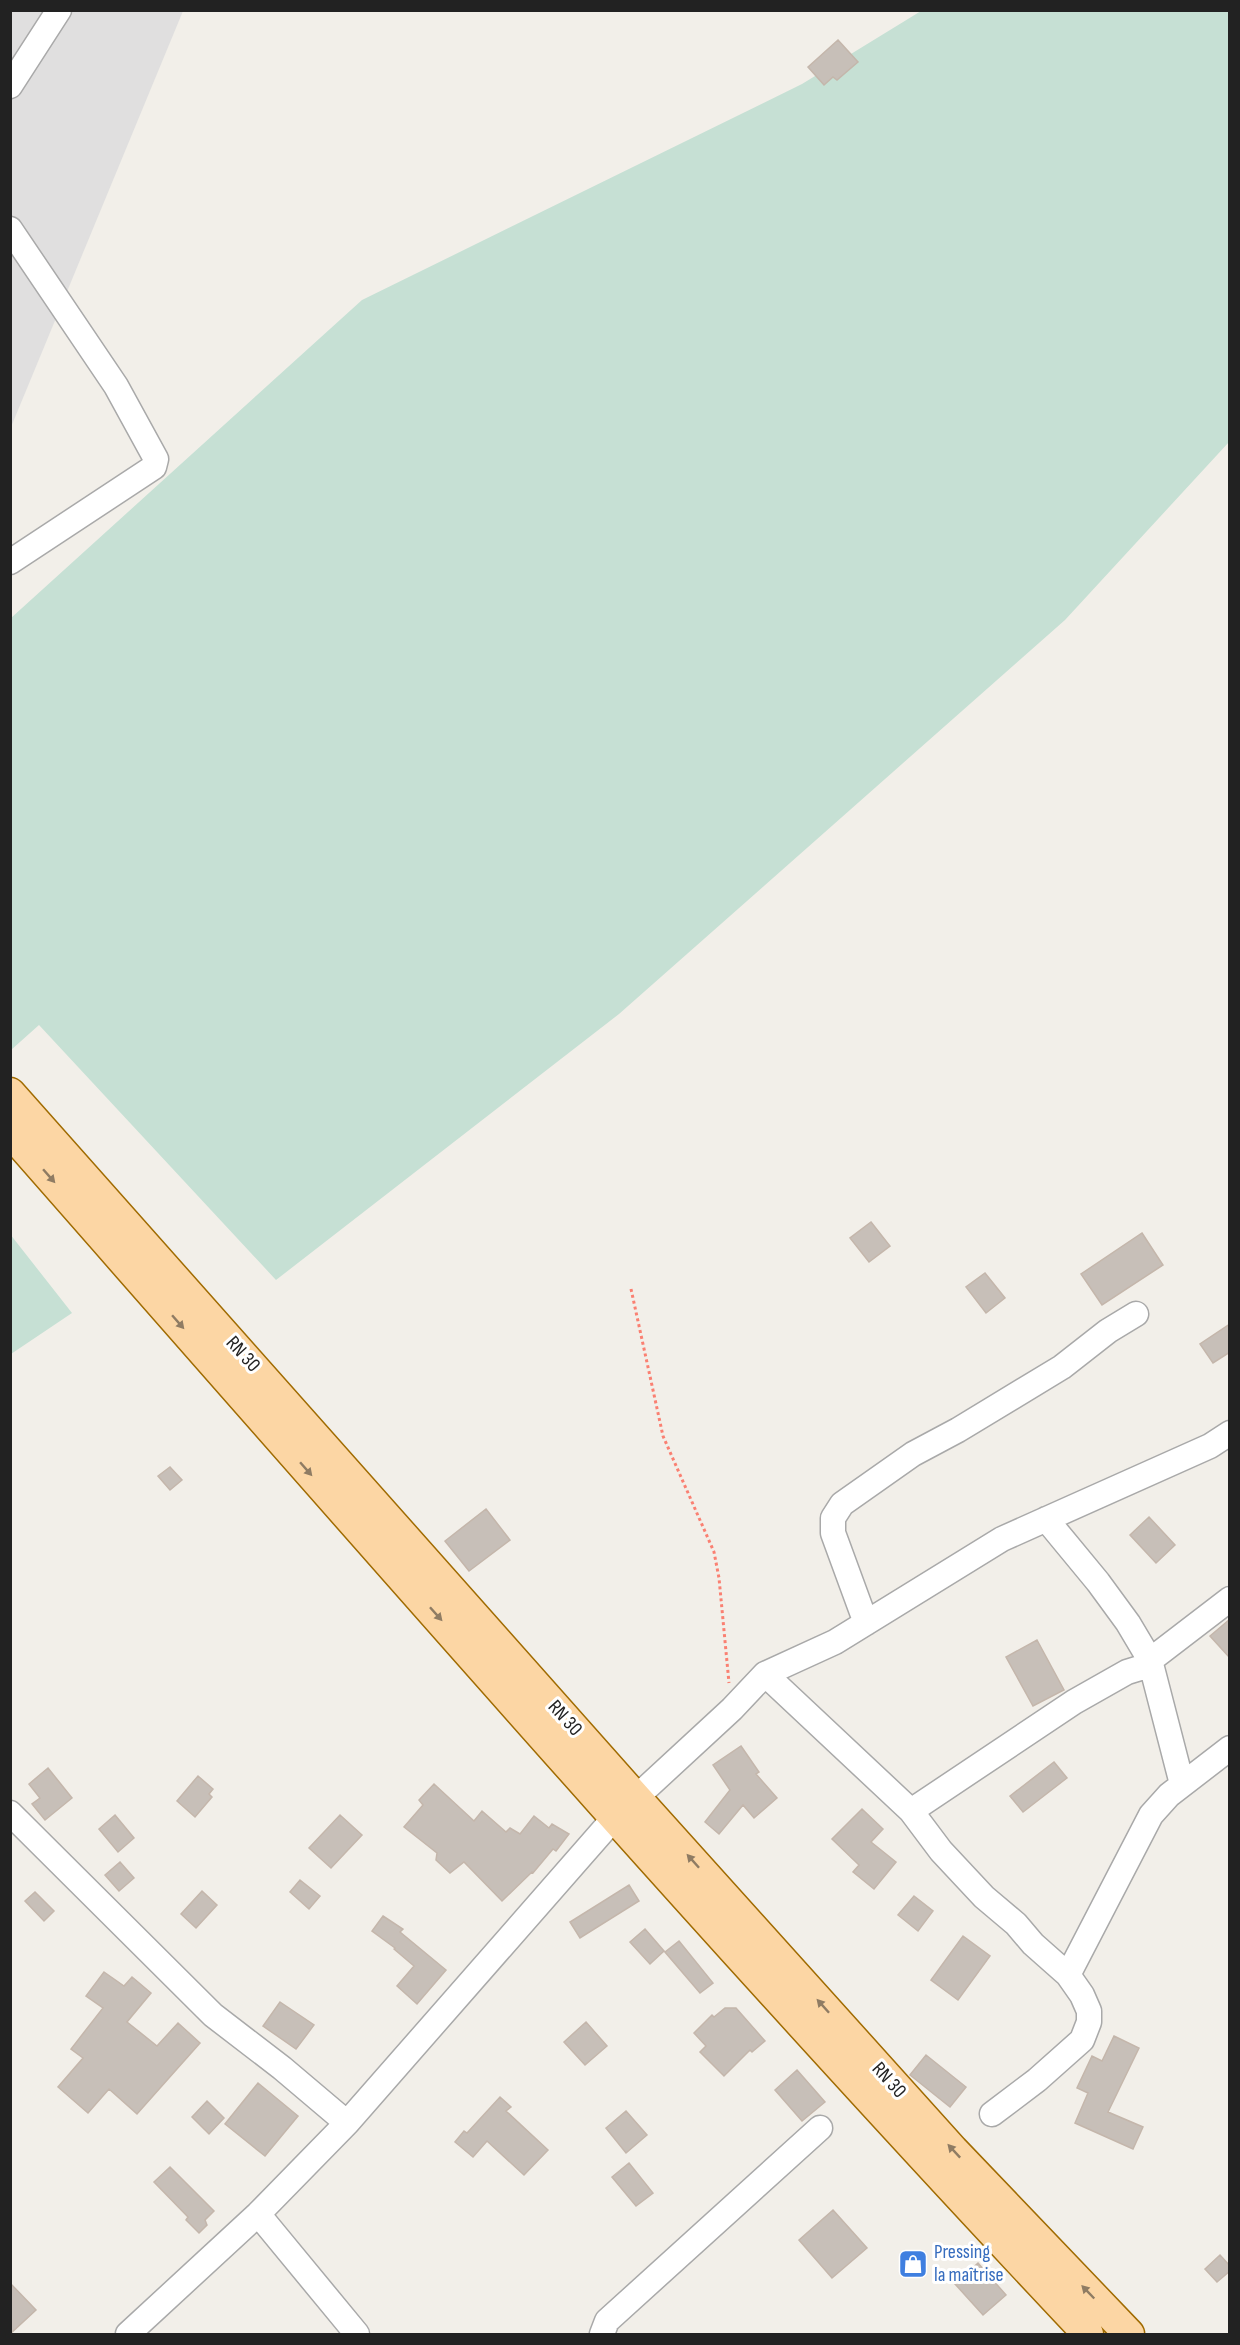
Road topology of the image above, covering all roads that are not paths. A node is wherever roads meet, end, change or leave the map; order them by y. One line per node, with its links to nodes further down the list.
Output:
1 (59, 10): 2 (street)
2 (10, 86)
3 (10, 230): 4 (street)
4 (10, 562)
5 (10, 1093): 16 (main road, RN 30 / RN 30)
6 (10, 1132): 16 (main road, RN 30, one-way to 16)
7 (1136, 1314): 11 (street)
8 (1230, 1433): 9 (street)
9 (1046, 1519): 11 (street); 12 (street)
10 (1230, 1599): 12 (street)
11 (866, 1623): 13 (street)
12 (1150, 1660): 15 (street); 17 (street)
13 (765, 1674): 16 (street); 17 (street)
14 (1230, 1748): 15 (street)
15 (1182, 1784): 19 (street)
16 (625, 1807): 21 (street); 27 (main road, RN 30); 28 (main road, RN 30 / RN 30, one-way to 16)
17 (911, 1811): 19 (street)
18 (10, 1813): 21 (street)
19 (1068, 1975): 20 (street)
20 (992, 2114)
21 (347, 2123): 23 (street)
22 (820, 2128): 26 (street)
23 (258, 2214): 24 (street); 25 (street)
24 (128, 2334)
25 (357, 2334)
26 (602, 2334)
27 (1088, 2334)
28 (1129, 2334)

